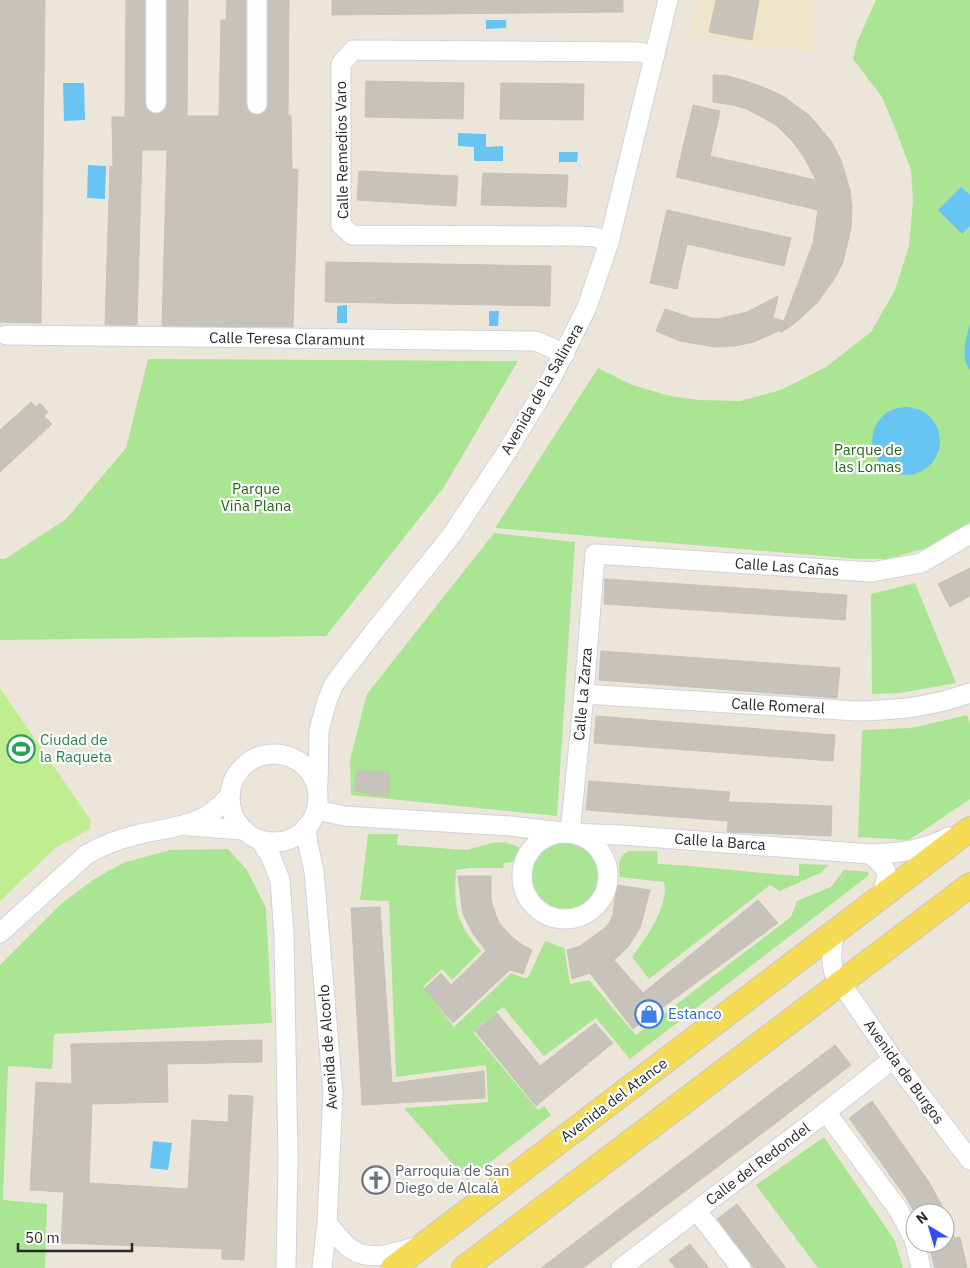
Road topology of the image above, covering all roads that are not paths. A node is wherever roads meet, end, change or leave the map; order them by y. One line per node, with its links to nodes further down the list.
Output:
1 (156, 0): 5 (street)
2 (257, 0): 6 (street)
3 (668, 0): 4 (street, Avenida de la Salinera)
4 (655, 56): 7 (street, Avenida de la Salinera); 7 (street, Calle Remedios Varo)
5 (156, 103)
6 (257, 104)
7 (609, 242): 9 (street, Avenida de la Salinera)
8 (2, 335): 9 (street, Calle Teresa Claramunt)
9 (565, 354): 14 (street, Avenida de la Salinera)
10 (970, 534): 11 (street, Calle Las Cañas)
11 (595, 554): 13 (street, Calle La Zarza)
12 (970, 693): 13 (street, Calle Romeral)
13 (584, 694): 23 (street, Calle La Zarza)
14 (319, 730): 15 (street, Avenida de la Salinera); 16 (street, Avenida de la Salinera)
15 (292, 758): 16 (street); 17 (street)
16 (318, 784): 18 (street)
17 (229, 796): 20 (street); 24 (street)
18 (317, 810): 19 (street, Calle la Barca); 21 (street)
19 (510, 826): 23 (street, Calle la Barca); 26 (street)
20 (178, 827): 24 (street); 32 (street)
21 (306, 828): 24 (street); 38 (street, Avenida de Alcorlo)
22 (970, 828): 28 (street, Calle la Barca); 30 (main road, Avenida del Atance)
23 (570, 833): 25 (street, Calle la Barca); 26 (street, Calle la Barca); 27 (street, Calle la Barca)
24 (252, 835): 40 (street)
25 (621, 835): 27 (street); 28 (street, Calle la Barca)
26 (531, 850): 27 (street)
27 (602, 854)
28 (870, 854): 30 (street)
29 (970, 885): 33 (main road)
30 (881, 896): 31 (main road, Avenida del Atance)
31 (835, 932): 33 (street); 39 (main road, Avenida del Atance)
32 (0, 933)
33 (840, 983): 34 (street, Avenida de Burgos); 43 (main road)
34 (893, 1059): 35 (street, Calle del Redondel); 36 (street, Avenida de Burgos)
35 (826, 1112): 37 (street, Calle del Redondel); 46 (street)
36 (970, 1160)
37 (697, 1211): 44 (street, Calle del Redondel); 45 (street)
38 (327, 1223): 39 (street); 41 (street, Avenida de Alcorlo)
39 (426, 1243): 42 (main road, Avenida del Atance)
40 (286, 1268)
41 (322, 1268)
42 (393, 1268)
43 (464, 1268)
44 (621, 1268)
45 (740, 1268)
46 (921, 1268)

